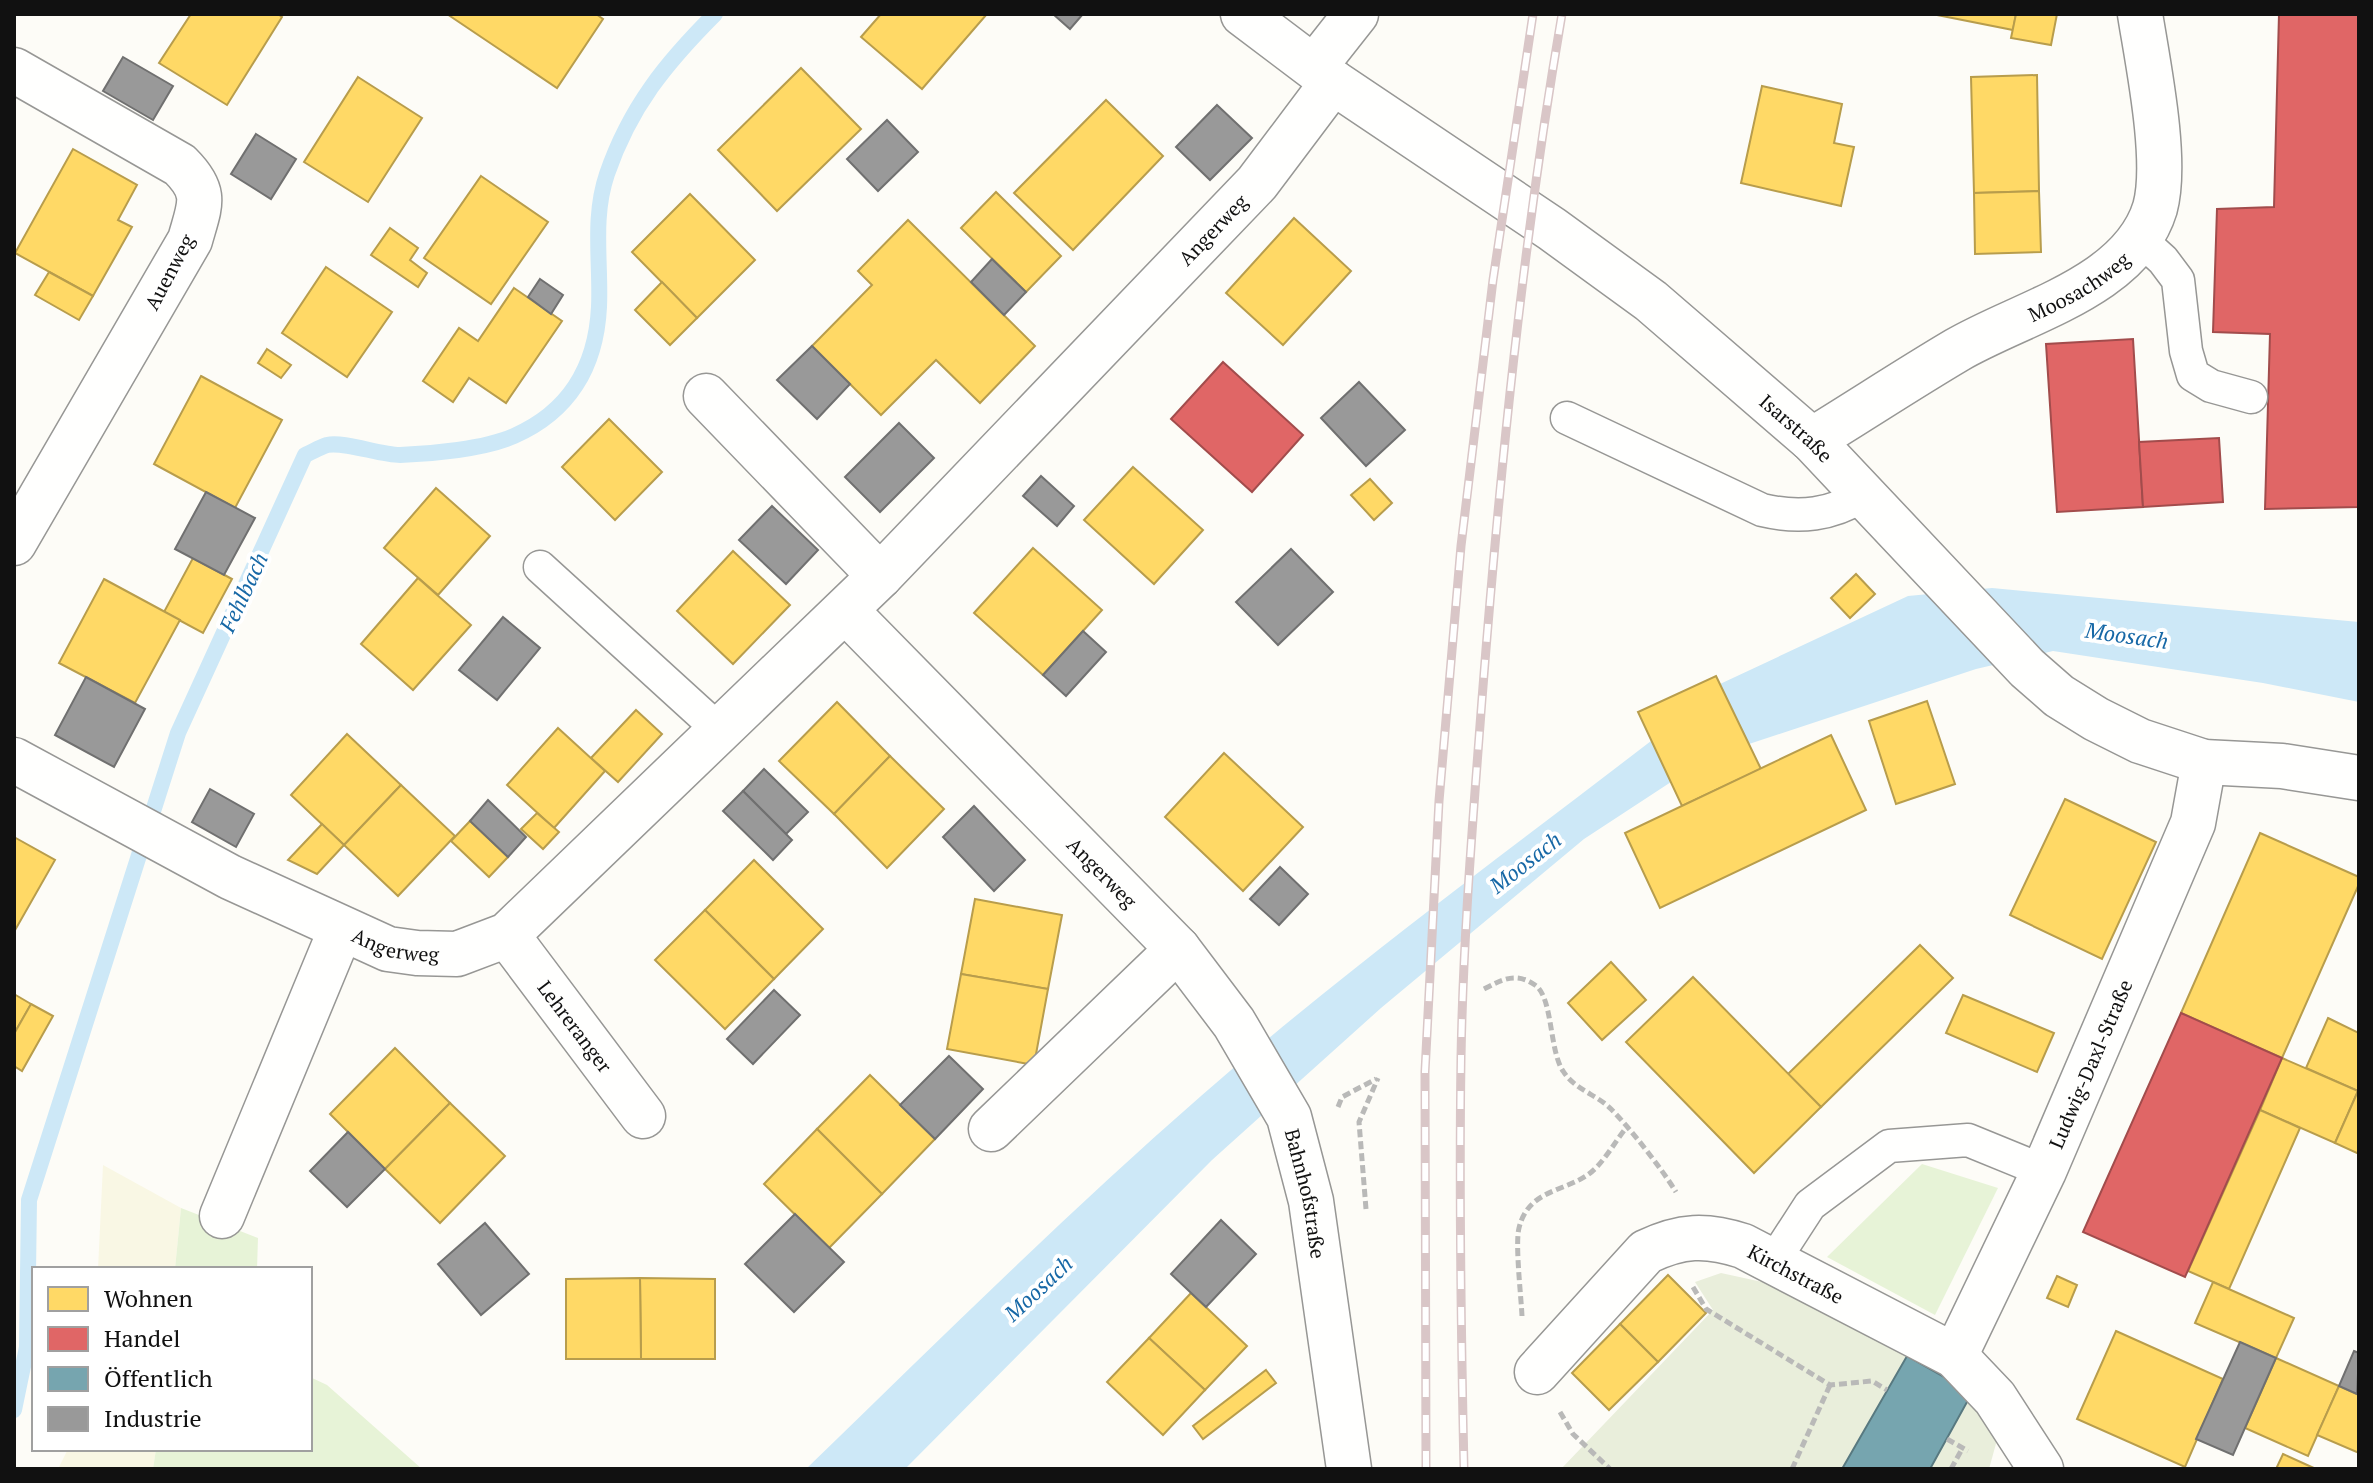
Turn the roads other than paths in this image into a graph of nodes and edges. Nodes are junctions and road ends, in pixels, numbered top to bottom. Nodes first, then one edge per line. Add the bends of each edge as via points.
1 (1243, 14) edge
2 (1356, 14) edge
3 (2140, 14) edge
4 (14, 70) edge
5 (1324, 74) junction
6 (2141, 240) junction
7 (706, 396) dead end
8 (2251, 397) dead end
9 (1567, 418) dead end
10 (1812, 440) junction
11 (1864, 495) junction
12 (14, 543) edge
13 (540, 567) dead end
14 (880, 576) junction
15 (846, 611) junction
16 (719, 730) junction
17 (14, 760) edge
18 (2204, 762) junction
19 (2359, 778) edge
20 (341, 929) junction
21 (507, 935) junction
22 (1178, 949) junction
23 (643, 1116) dead end
24 (991, 1129) dead end
25 (2044, 1171) junction
26 (222, 1216) dead end
27 (1773, 1262) junction
28 (1955, 1356) junction
29 (1537, 1372) road end
30 (1349, 1469) edge
31 (2041, 1469) edge

1 - 5 street, Isarstraße
2 - 5 street, Angerweg
3 - 6 street, Moosachweg via 2158,167 2155,206
4 - 12 street, Auenweg via 180,165 197,182 199,207 190,240
5 - 10 street, Isarstraße via 1651,301
5 - 14 street, Angerweg via 1257,183
6 - 8 lane via 2178,280 2193,375
6 - 10 street, Moosachweg via 2082,289 1959,349
7 - 14 street
9 - 11 lane via 1762,510 1818,513 1842,509
10 - 11 street, Isarstraße
11 - 18 street, Isarstraße via 2059,696 2140,741
13 - 16 lane
14 - 15 street, Angerweg
15 - 16 street, Angerweg
15 - 22 street, Angerweg
16 - 21 street, Angerweg
17 - 20 street, Angerweg via 142,831
18 - 19 street, Isarstraße via 2282,766
18 - 25 street, Ludwig-Daxl-Straße via 2193,823
20 - 21 street, Angerweg via 388,949 417,953 457,954
20 - 26 street, Angerweg
21 - 23 street, Lehreranger
22 - 24 street
22 - 30 street, Bahnhofstraße via 1234,1023 1289,1117 1311,1201
25 - 27 lane via 1968,1140 1889,1146 1810,1205
25 - 28 street, Ludwig-Daxl-Straße
27 - 28 street, Kirchstraße
27 - 29 street, Kirchstraße via 1715,1237 1666,1242 1646,1252
28 - 31 street, Kirchstraße via 1995,1398

